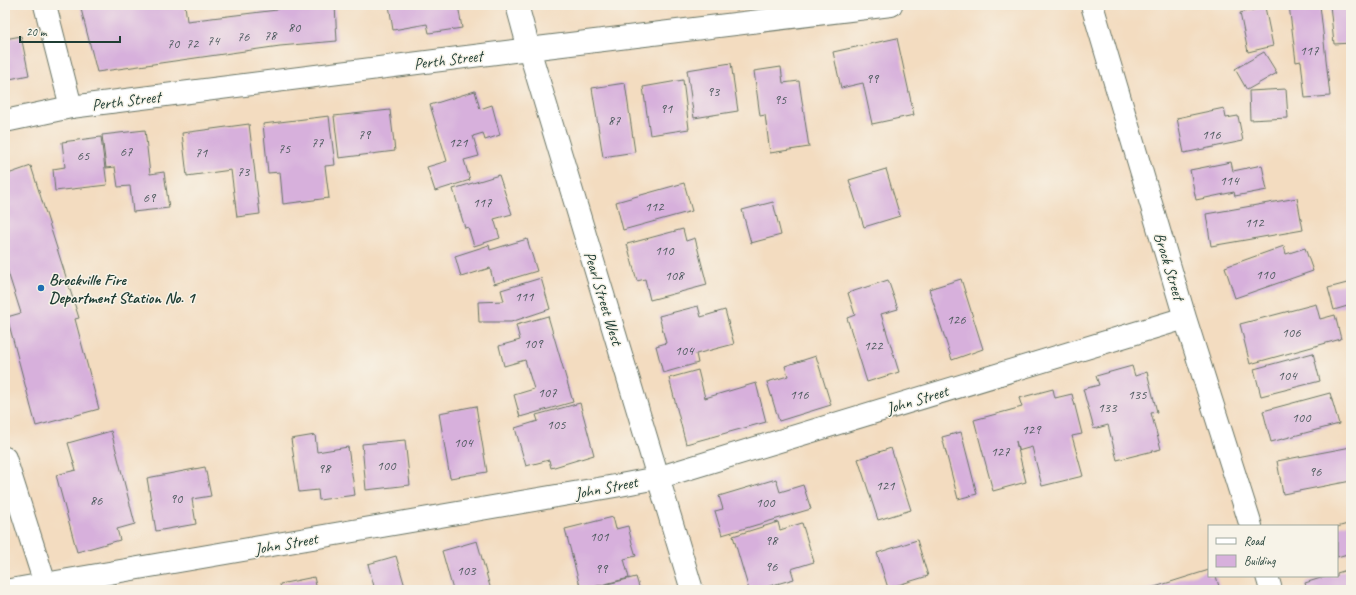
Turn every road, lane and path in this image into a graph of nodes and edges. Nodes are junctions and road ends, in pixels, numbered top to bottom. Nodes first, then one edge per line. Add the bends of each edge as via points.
1 (45, 5) edge
2 (517, 5) edge
3 (891, 5) edge
4 (1092, 5) edge
5 (529, 49) junction
6 (71, 107) junction
7 (5, 121) edge
8 (1185, 318) junction
9 (5, 458) edge
10 (657, 478) junction
11 (1251, 525) edge
12 (1267, 577) edge
13 (46, 587) edge
14 (10, 590) edge
15 (692, 590) edge
16 (1271, 590) edge

1 - 6 street
2 - 5 street, Pearl Street West
3 - 5 street, Perth Street
4 - 8 street, Brock Street
5 - 6 street, Perth Street
5 - 10 street, Pearl Street West
6 - 7 street, Perth Street
8 - 10 street, John Street
8 - 11 street, Brock Street
9 - 13 street
10 - 13 street, John Street
10 - 15 street, Pearl Street West
12 - 16 street
13 - 14 street, John Street

